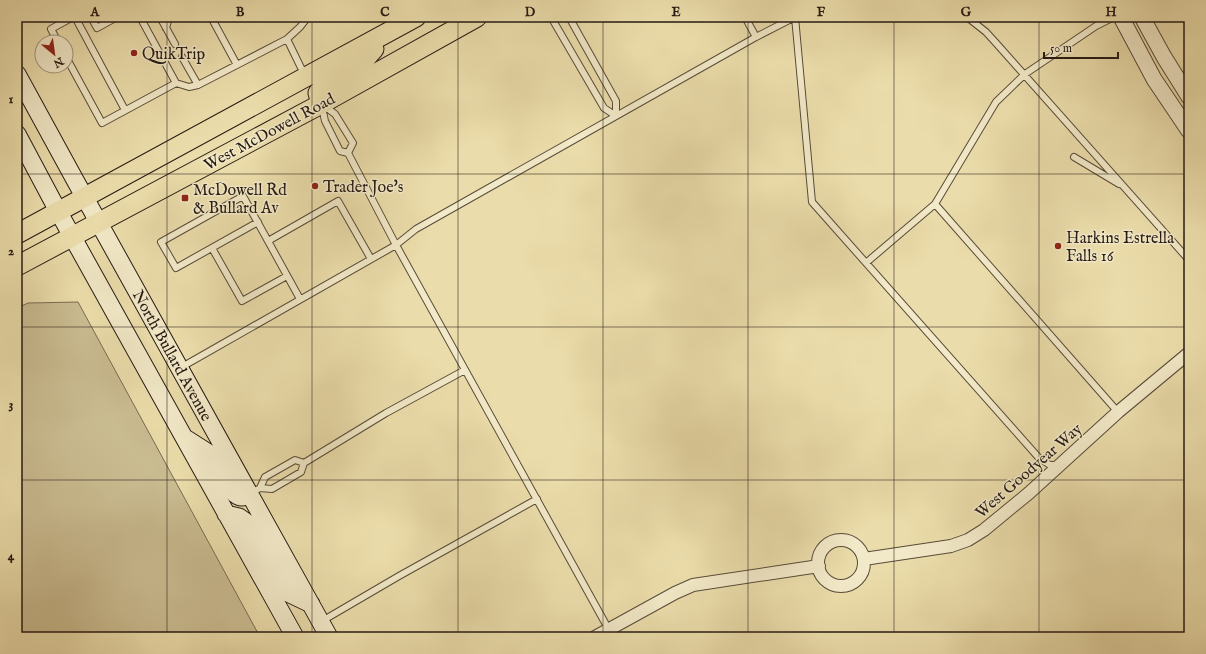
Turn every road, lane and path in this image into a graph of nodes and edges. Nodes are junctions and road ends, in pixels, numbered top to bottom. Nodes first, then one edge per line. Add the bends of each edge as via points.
1 (74, 17) edge
2 (91, 17) edge
3 (117, 17) edge
4 (140, 17) edge
5 (160, 17) edge
6 (169, 17) edge
7 (211, 17) edge
8 (308, 17) edge
9 (416, 17) edge
10 (477, 17) edge
11 (551, 17) edge
12 (569, 17) edge
13 (745, 17) edge
14 (795, 17) edge
15 (968, 17) edge
16 (1114, 17) edge
17 (1121, 17) edge
18 (1142, 17) edge
19 (166, 28) junction
20 (389, 32) junction
21 (54, 34) edge
22 (756, 37) junction
23 (287, 39) junction
24 (175, 44) dead end
25 (182, 57) dead end
26 (237, 65) junction
27 (81, 70) dead end
28 (75, 73) joint
29 (17, 74) edge
30 (1025, 74) junction
31 (306, 77) junction
32 (176, 83) junction
33 (198, 85) junction
34 (1189, 97) edge
35 (321, 104) junction
36 (125, 110) junction
37 (616, 116) junction
38 (1189, 131) edge
39 (17, 134) edge
40 (348, 153) junction
41 (1074, 157) dead end
42 (1125, 187) junction
43 (84, 197) junction
44 (935, 204) junction
45 (58, 211) junction
46 (99, 222) junction
47 (258, 222) junction
48 (17, 234) edge
49 (72, 236) junction
50 (268, 241) junction
51 (396, 245) junction
52 (212, 248) junction
53 (371, 259) junction
54 (1189, 260) edge
55 (867, 262) junction
56 (17, 266) edge
57 (287, 276) junction
58 (300, 299) junction
59 (1189, 353) edge
60 (180, 368) junction
61 (466, 370) junction
62 (1118, 412) junction
63 (184, 437) junction
64 (304, 463) junction
65 (1059, 465) junction
66 (255, 491) junction
67 (537, 499) junction
68 (226, 514) junction
69 (864, 559) junction
70 (819, 566) junction
71 (311, 604) junction
72 (321, 622) junction
73 (609, 630) junction
74 (295, 637) edge
75 (329, 637) edge
76 (596, 637) edge

1 - 21 lane via 51,29
1 - 36 lane via 96,62
2 - 3 lane via 97,28
4 - 32 lane
5 - 19 lane
6 - 19 lane
7 - 26 lane
8 - 23 lane
9 - 20 main road, West McDowell Road
10 - 35 main road, West McDowell Road
11 - 37 lane via 604,108
12 - 37 lane via 616,102
13 - 22 lane
14 - 22 lane
14 - 55 lane via 812,202
15 - 30 lane via 986,32
16 - 30 lane via 1096,26
17 - 38 street via 1154,79
18 - 34 street
19 - 24 lane
20 - 31 main road, West McDowell Road
20 - 35 main road via 366,58 321,89 318,93
22 - 37 lane
23 - 26 lane
23 - 31 lane
25 - 33 lane
26 - 33 lane
27 - 28 lane
28 - 36 lane via 102,123
29 - 43 main road, North Bullard Avenue
30 - 42 lane
30 - 44 lane via 996,102
31 - 43 main road, West McDowell Road
32 - 33 lane via 189,87
32 - 36 lane
35 - 40 lane via 325,121 340,151
35 - 40 lane via 335,114 353,143
35 - 46 main road, West McDowell Road
37 - 51 lane via 416,229
39 - 45 main road, North Bullard Avenue
40 - 51 lane
41 - 42 lane
42 - 54 lane
43 - 45 main road, West McDowell Road
43 - 46 main road, North Bullard Avenue
44 - 55 lane
44 - 62 lane
45 - 48 main road, West McDowell Road
45 - 49 main road, North Bullard Avenue
46 - 49 main road, West McDowell Road
46 - 60 main road, North Bullard Avenue
47 - 50 lane
47 - 52 lane
47 - 52 lane via 243,196 160,242 176,268
49 - 56 main road, West McDowell Road
49 - 63 main road, North Bullard Avenue
50 - 53 lane via 338,202
50 - 57 lane
51 - 53 lane
51 - 61 lane
52 - 57 lane via 242,301
53 - 58 lane
55 - 65 lane via 1039,458 1050,465
57 - 58 lane
58 - 60 lane
59 - 62 street, West Goodyear Way
60 - 66 main road, North Bullard Avenue
61 - 64 lane via 386,413
61 - 67 lane
62 - 65 street, West Goodyear Way
63 - 66 main road via 207,452 235,494 243,497
63 - 68 main road, North Bullard Avenue
64 - 66 lane via 301,472 272,489
64 - 66 lane via 295,460 265,477
65 - 69 street, West Goodyear Way via 1029,493 968,540 951,546
66 - 71 main road, North Bullard Avenue
67 - 72 lane
67 - 73 lane
68 - 71 main road via 239,517 246,522 290,594
68 - 74 main road, North Bullard Avenue
69 - 70 street via 855,544 838,540 823,549
69 - 70 street via 860,576 845,586 827,581
70 - 73 street via 693,586 675,593
71 - 72 main road, North Bullard Avenue
72 - 75 main road, North Bullard Avenue
73 - 76 street

